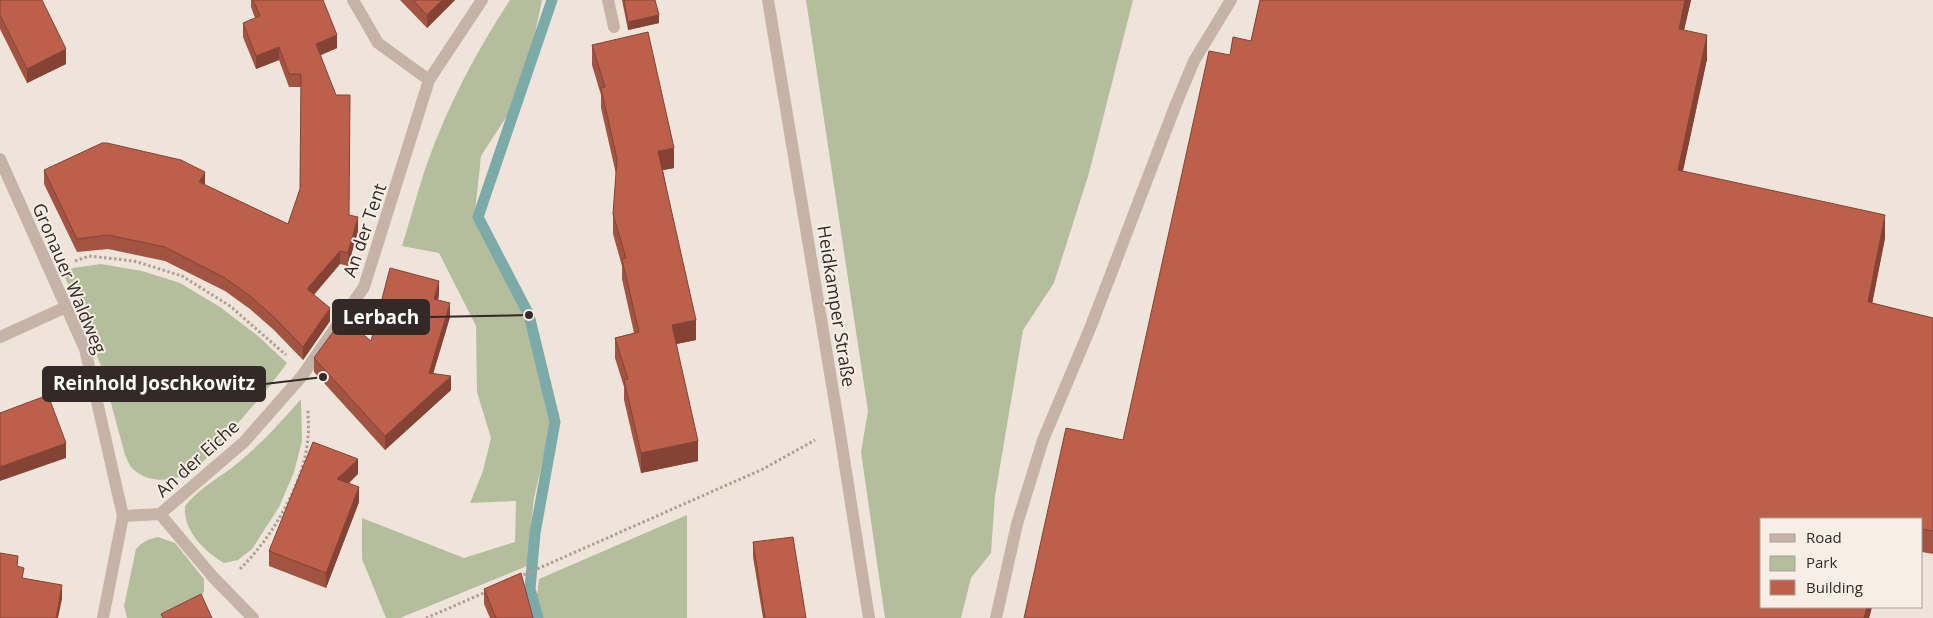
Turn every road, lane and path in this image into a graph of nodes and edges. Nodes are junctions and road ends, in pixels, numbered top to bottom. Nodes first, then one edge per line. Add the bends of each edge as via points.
1 (353, 0) edge
2 (482, 0) edge
3 (608, 0) edge
4 (768, 0) edge
5 (1231, 0) edge
6 (614, 27) dead end
7 (429, 80) junction
8 (0, 159) edge
9 (50, 270) junction
10 (66, 307) junction
11 (0, 337) edge
12 (302, 376) junction
13 (839, 427) junction
14 (160, 514) junction
15 (123, 516) junction
16 (213, 576) junction
17 (512, 580) edge
18 (488, 590) edge
19 (103, 618) edge
20 (253, 618) edge
21 (426, 618) edge
22 (869, 618) edge
23 (996, 618) edge

1 - 7 street via 378,43
2 - 7 street, An der Tent
3 - 6 street
4 - 13 street, Heidkamper Straße
5 - 23 street via 1194,61 1044,440 1017,524
7 - 12 street, An der Tent via 364,288
8 - 9 street, Gronauer Waldweg
9 - 10 street, Gronauer Waldweg
9 - 12 path via 89,256 134,261 182,276 230,306 292,360
10 - 11 street
10 - 15 street, Gronauer Waldweg via 85,349
12 - 14 street, An der Eiche via 244,442
12 - 16 path via 308,397 308,438 299,475 279,520 255,554 237,571
13 - 17 path via 763,469
13 - 22 street, Heidkamper Straße
14 - 15 street, An der Eiche
14 - 16 street
15 - 19 street, Gronauer Waldweg
16 - 20 street
18 - 21 path

